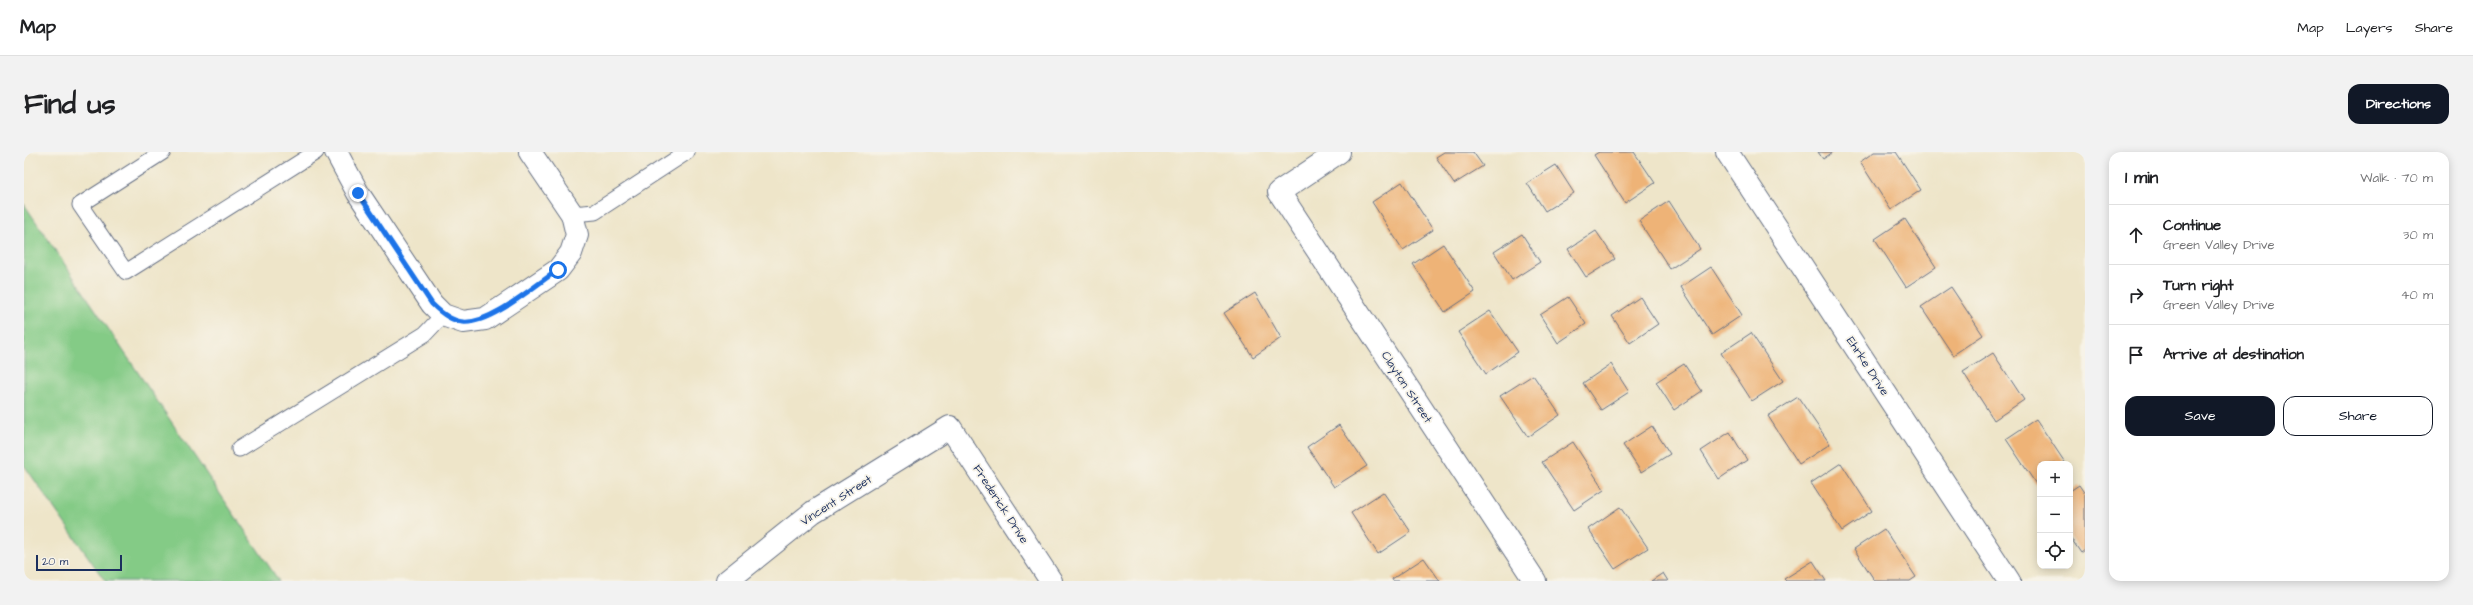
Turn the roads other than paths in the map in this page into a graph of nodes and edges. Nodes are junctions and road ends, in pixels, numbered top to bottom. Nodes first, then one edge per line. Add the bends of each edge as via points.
1 (163, 152) edge
2 (316, 152) edge
3 (336, 152) edge
4 (530, 152) edge
5 (687, 152) edge
6 (1339, 152) edge
7 (1727, 152) edge
8 (572, 214) junction
9 (443, 315) junction
10 (950, 427) joint
11 (239, 449) dead end
12 (728, 581) edge
13 (1051, 581) edge
14 (1535, 581) edge
15 (2009, 581) edge

1 - 2 lane via 80,205 126,272
3 - 9 street via 358,193 432,304
4 - 8 street
5 - 8 lane via 595,212
6 - 14 street, Clayton Street via 1279,192
7 - 15 street, Ehrke Drive
8 - 9 street via 577,235 571,253 558,270 486,319 463,322
9 - 11 lane via 425,334
10 - 12 street, Vincent Street via 813,512
10 - 13 street, Frederick Drive

